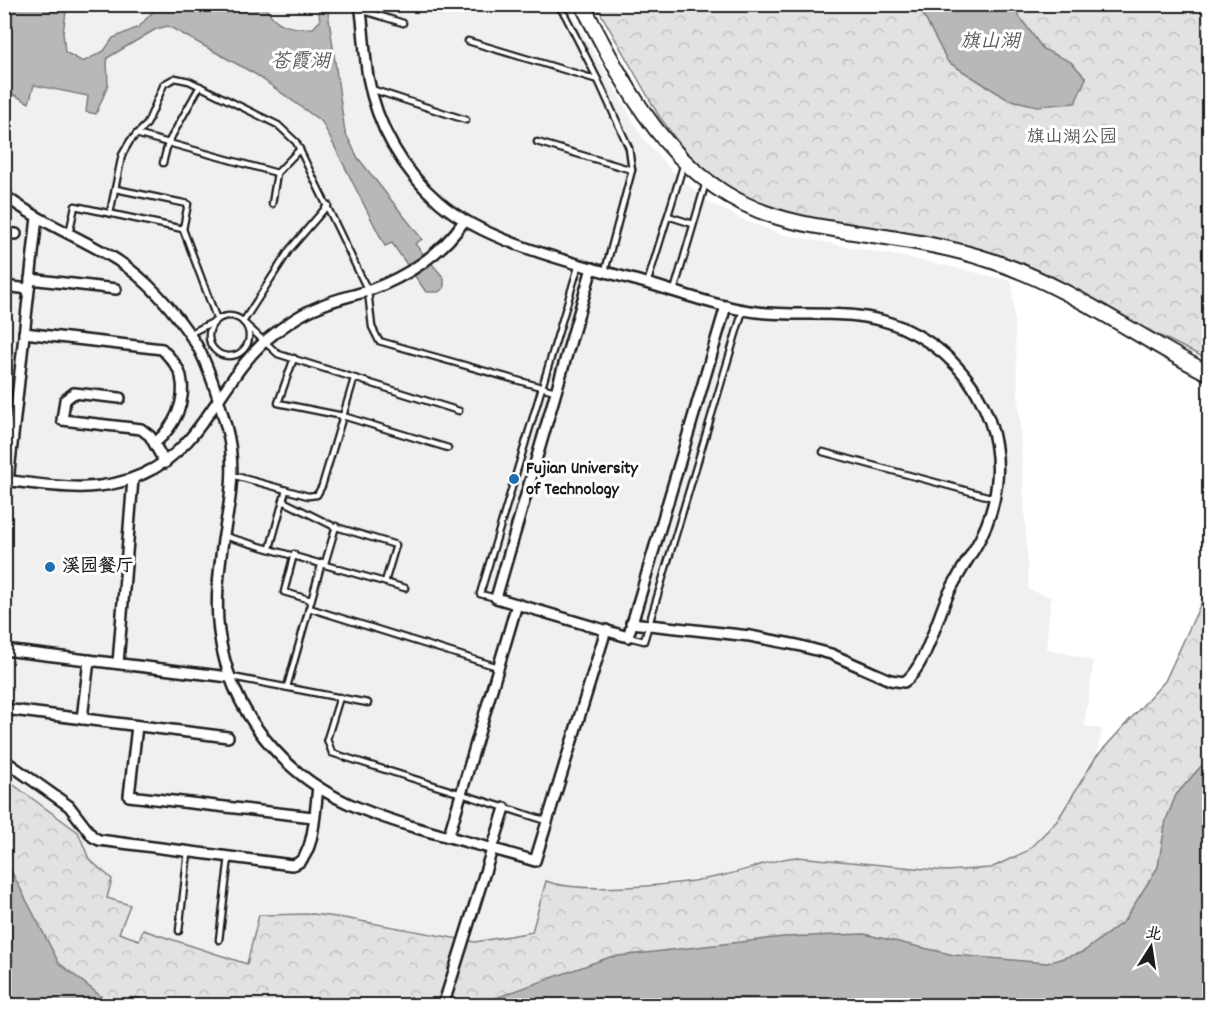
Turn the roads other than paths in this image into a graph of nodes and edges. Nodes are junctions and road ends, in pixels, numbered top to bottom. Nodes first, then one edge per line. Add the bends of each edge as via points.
1 (556, 4) edge
2 (582, 4) edge
3 (360, 8) edge
4 (403, 23) dead end
5 (468, 41) dead end
6 (598, 81) junction
7 (200, 86) junction
8 (371, 89) junction
9 (466, 120) dead end
10 (136, 134) junction
11 (537, 142) dead end
12 (168, 143) junction
13 (300, 149) junction
14 (163, 163) dead end
15 (684, 163) junction
16 (632, 170) junction
17 (278, 173) junction
18 (706, 181) junction
19 (116, 189) junction
20 (4, 195) edge
21 (272, 204) dead end
22 (328, 205) junction
23 (111, 213) junction
24 (668, 216) junction
25 (37, 217) junction
26 (464, 221) junction
27 (693, 224) junction
28 (183, 229) junction
29 (4, 233) edge
30 (16, 234) dead end
31 (69, 234) junction
32 (579, 264) junction
33 (592, 268) junction
34 (605, 272) junction
35 (29, 284) junction
36 (647, 284) junction
37 (4, 286) edge
38 (116, 289) dead end
39 (368, 291) junction
40 (674, 291) junction
41 (726, 306) junction
42 (743, 310) junction
43 (218, 320) junction
44 (243, 322) junction
45 (24, 333) junction
46 (189, 334) junction
47 (263, 343) junction
48 (294, 358) junction
49 (1209, 374) edge
50 (354, 379) junction
51 (540, 387) junction
52 (555, 391) junction
53 (120, 398) dead end
54 (218, 399) junction
55 (459, 411) dead end
56 (4, 415) edge
57 (343, 416) junction
58 (15, 417) junction
59 (155, 443) junction
60 (448, 448) dead end
61 (823, 452) dead end
62 (165, 463) junction
63 (232, 475) junction
64 (133, 479) junction
65 (6, 481) edge
66 (286, 490) junction
67 (996, 498) junction
68 (283, 501) junction
69 (336, 526) junction
70 (224, 536) junction
71 (270, 548) junction
72 (294, 554) junction
73 (323, 563) junction
74 (385, 582) junction
75 (405, 588) dead end
76 (496, 598) junction
77 (311, 600) junction
78 (517, 604) junction
79 (309, 608) junction
80 (632, 623) junction
81 (649, 625) junction
82 (606, 630) junction
83 (628, 637) junction
84 (4, 650) edge
85 (88, 660) junction
86 (118, 663) junction
87 (498, 667) junction
88 (229, 677) junction
89 (287, 687) junction
90 (340, 697) junction
91 (368, 703) dead end
92 (4, 709) edge
93 (82, 719) junction
94 (137, 726) junction
95 (228, 737) dead end
96 (4, 760) edge
97 (318, 787) junction
98 (460, 794) junction
99 (505, 808) junction
100 (313, 817) junction
101 (547, 821) junction
102 (449, 835) junction
103 (492, 848) junction
104 (188, 852) junction
105 (229, 857) junction
106 (179, 931) dead end
107 (219, 940) dead end
108 (443, 1005) edge

1 - 6 lane
2 - 15 street via 650,122
3 - 4 lane
3 - 8 street
5 - 6 lane
6 - 16 lane via 629,148
7 - 10 lane via 182,78 169,80 147,124
7 - 12 lane
7 - 13 lane via 285,130
8 - 9 lane
8 - 26 street via 387,136 401,159 430,194
10 - 12 lane
10 - 19 lane via 122,155
11 - 16 lane
12 - 14 lane
12 - 17 lane
13 - 17 lane
13 - 22 lane
15 - 18 street
15 - 24 lane
16 - 34 lane
17 - 21 lane
18 - 27 lane
18 - 49 street via 781,219 955,251 1007,266 1055,288
19 - 23 lane
19 - 28 lane via 188,204
20 - 25 street
22 - 39 lane
22 - 44 lane via 290,249
23 - 28 lane
23 - 31 lane via 75,206
24 - 27 lane
24 - 36 lane
25 - 31 street
25 - 35 street
26 - 32 street
26 - 39 street via 420,265
27 - 40 lane
28 - 43 lane
29 - 30 street
31 - 46 street via 137,276
32 - 33 street
32 - 51 lane
33 - 34 street
33 - 52 street
34 - 36 street
35 - 37 street
35 - 38 street
35 - 45 street
36 - 40 street
39 - 47 street via 317,307
39 - 51 lane via 372,327 379,341
40 - 41 street
41 - 42 street
41 - 80 street
42 - 67 street via 864,316 889,322 924,339 969,382 988,415 997,449
42 - 81 lane
43 - 44 lane via 230,316
43 - 44 lane via 210,329 209,342 216,352 228,356 241,353 248,341
43 - 46 lane
44 - 47 lane
45 - 58 street
45 - 59 street via 162,349 178,369 181,383 175,422
46 - 54 street via 208,368
47 - 48 lane via 278,354
47 - 54 street
48 - 50 lane
48 - 57 lane via 279,403
50 - 55 lane
50 - 57 lane
51 - 52 lane
51 - 76 lane via 480,594
52 - 76 street
53 - 59 street via 74,393 65,400 62,420 136,428
54 - 62 street via 190,440
54 - 63 street via 229,437
56 - 58 street
57 - 60 lane
57 - 66 lane via 320,491 312,496
58 - 65 street
59 - 62 street
61 - 67 lane
62 - 64 street
63 - 66 lane
63 - 70 street
64 - 65 street via 86,489
64 - 86 street
66 - 68 lane
67 - 81 street via 984,532 946,599 915,672 904,682 797,645
68 - 69 lane
68 - 71 lane
69 - 73 lane
69 - 74 lane via 396,545
70 - 71 lane
70 - 88 street via 218,614
71 - 72 lane
72 - 73 lane
72 - 77 lane via 284,592
73 - 74 lane
73 - 77 lane
74 - 75 lane
76 - 78 street
77 - 79 lane
78 - 82 street
78 - 87 street
79 - 87 lane
79 - 89 lane
80 - 81 street
80 - 83 street
81 - 83 lane via 644,641
82 - 83 street
82 - 101 street
84 - 85 street
85 - 86 street
85 - 93 street
86 - 88 street
87 - 98 street
88 - 89 lane
88 - 97 street via 268,744
89 - 90 lane
90 - 91 lane
90 - 98 lane via 327,740 332,753
92 - 93 street
93 - 94 street
94 - 95 street
94 - 100 street via 129,796
96 - 104 street via 69,806 99,840
97 - 100 street
97 - 102 street via 381,816
98 - 99 lane
98 - 102 street
99 - 101 lane
99 - 103 street
100 - 105 street via 308,852 297,864
101 - 103 street via 535,861
102 - 103 street
103 - 108 street
104 - 105 street
104 - 106 lane
105 - 107 lane

